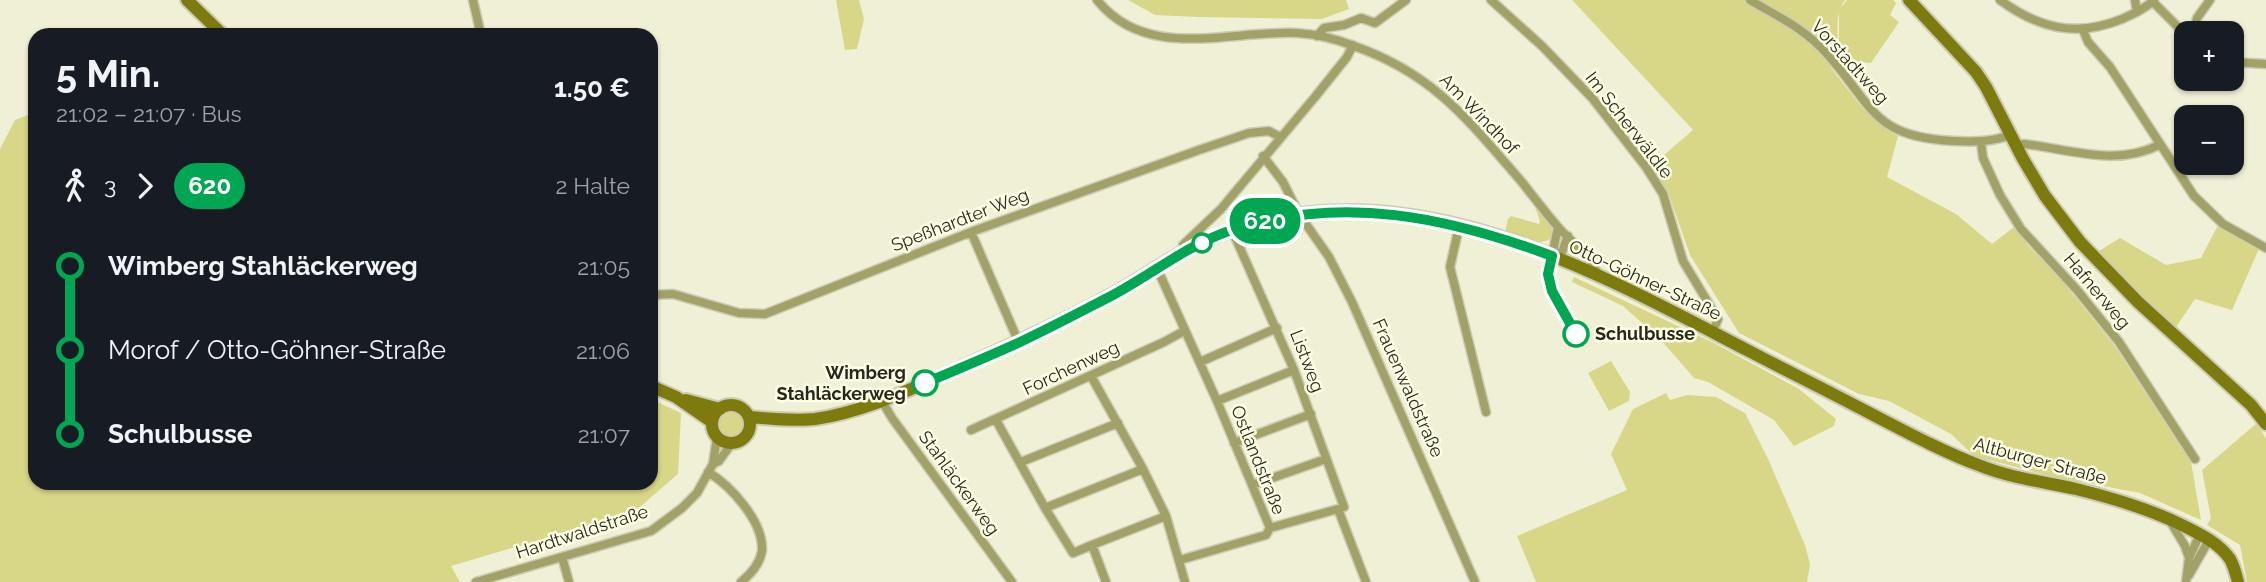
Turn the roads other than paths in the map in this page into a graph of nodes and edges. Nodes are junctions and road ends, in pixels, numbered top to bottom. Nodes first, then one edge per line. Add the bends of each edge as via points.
1 (187, 0) edge
2 (473, 0) edge
3 (1097, 0) edge
4 (1406, 0) edge
5 (1491, 0) edge
6 (1750, 0) edge
7 (1909, 0) edge
8 (2000, 0) edge
9 (2135, 0) edge
10 (2210, 0) edge
11 (2153, 1) edge
12 (2137, 12) junction
13 (2196, 21) edge
14 (2174, 23) edge
15 (216, 28) edge
16 (479, 28) edge
17 (2083, 30) junction
18 (1317, 36) junction
19 (1353, 45) junction
20 (2244, 63) edge
21 (2266, 64) edge
22 (1280, 137) junction
23 (2014, 141) junction
24 (1982, 142) junction
25 (2159, 145) junction
26 (1263, 156) junction
27 (1299, 214) junction
28 (1459, 227) junction
29 (1558, 227) junction
30 (1232, 230) junction
31 (971, 232) junction
32 (1568, 236) junction
33 (2266, 248) edge
34 (1186, 251) junction
35 (1552, 256) junction
36 (1154, 270) junction
37 (1598, 275) junction
38 (658, 295) edge
39 (1277, 328) junction
40 (1184, 331) junction
41 (1713, 331) junction
42 (1019, 343) junction
43 (1743, 348) joint
44 (1200, 362) junction
45 (1294, 370) junction
46 (1091, 376) junction
47 (658, 389) edge
48 (676, 397) junction
49 (882, 401) junction
50 (1217, 401) junction
51 (720, 409) junction
52 (1486, 412) dead end
53 (1311, 414) junction
54 (996, 420) junction
55 (712, 422) junction
56 (750, 423) junction
57 (1118, 423) junction
58 (2266, 424) edge
59 (971, 430) dead end
60 (717, 437) junction
61 (732, 443) junction
62 (1234, 443) junction
63 (1326, 459) junction
64 (2196, 459) dead end
65 (1021, 462) junction
66 (713, 464) junction
67 (1143, 468) junction
68 (708, 472) junction
69 (1252, 485) junction
70 (1344, 507) dead end
71 (1045, 508) junction
72 (1167, 516) junction
73 (2168, 518) junction
74 (1270, 528) junction
75 (2205, 537) junction
76 (1092, 545) junction
77 (562, 557) junction
78 (2189, 558) junction
79 (1180, 560) junction
80 (476, 582) edge
81 (569, 582) edge
82 (741, 582) edge
83 (1012, 582) edge
84 (1106, 582) edge
85 (1185, 582) edge
86 (1366, 582) edge
87 (1475, 582) edge
88 (2186, 582) edge
89 (2238, 582) edge

1 - 15 street
2 - 16 street
3 - 18 street, Am Windhof via 1111,16 1152,36
4 - 18 street, Am Windhof via 1375,23 1361,18 1324,28
5 - 41 street, Im Scherwäldle via 1593,99 1654,179 1684,261 1718,319
6 - 24 street, Vorstadtweg via 1796,25 1828,55 1874,114 1894,130
7 - 23 street via 1976,72
8 - 17 street via 2034,21
9 - 12 street
10 - 13 street
11 - 12 street
11 - 14 street
12 - 17 street
17 - 25 street
18 - 19 street, Am Windhof
19 - 22 street
19 - 29 street, Am Windhof via 1404,67 1445,98
20 - 21 street
22 - 26 street
22 - 31 street, Speßhardter Weg via 1269,131 1249,133
23 - 24 street, Vorstadtweg
23 - 25 street, Vorstadtweg via 2111,156 2144,153
23 - 58 street via 2045,196 2080,242
24 - 64 street, Hafnerweg via 1983,158 2021,229 2119,342
25 - 33 street via 2194,196 2223,224
26 - 27 street, Frauenwaldstraße
26 - 34 street via 1221,209 1183,245
27 - 28 street, Otto-Göhner-Straße via 1375,212
27 - 30 street, Otto-Göhner-Straße
27 - 87 street, Frauenwaldstraße via 1329,257 1352,302
28 - 35 street, Otto-Göhner-Straße
28 - 52 street via 1450,267
29 - 32 street, Am Windhof
29 - 35 street
30 - 34 street, Otto-Göhner-Straße
30 - 39 street, Listweg
31 - 38 street, Speßhardter Weg via 765,314 739,313 673,294
31 - 42 street
32 - 35 street via 1562,252
32 - 37 street, Am Windhof via 1593,262
34 - 36 street, Otto-Göhner-Straße
35 - 37 street, Otto-Göhner-Straße
36 - 40 street, Ostlandstraße
36 - 42 street, Otto-Göhner-Straße
37 - 41 street, Otto-Göhner-Straße
39 - 44 street
39 - 45 street, Listweg
40 - 44 street, Ostlandstraße
40 - 46 street, Forchenweg
41 - 43 street, Otto-Göhner-Straße
42 - 49 street, Otto-Göhner-Straße
43 - 73 street, Altburger Straße via 1983,467 2120,500
44 - 50 street, Ostlandstraße
45 - 50 street
45 - 53 street, Listweg
46 - 54 street, Forchenweg
46 - 57 street
47 - 48 street
48 - 51 street
48 - 55 street
49 - 56 street, Otto-Göhner-Straße via 816,418
49 - 83 street, Stahläckerweg
50 - 62 street, Ostlandstraße
51 - 55 street
51 - 56 street via 737,405 747,412
53 - 62 street
53 - 63 street, Listweg
54 - 59 street, Forchenweg
54 - 65 street
55 - 60 street
56 - 61 street via 742,440
57 - 65 street
57 - 67 street
60 - 61 street
60 - 66 street, Hardtwaldstraße
61 - 66 street, Hardtwaldstraße
62 - 69 street, Ostlandstraße
63 - 69 street
63 - 70 street, Listweg
65 - 71 street
66 - 68 street, Hardtwaldstraße
67 - 71 street
67 - 72 street
68 - 77 street, Hardtwaldstraße via 697,493 651,531
68 - 82 street via 726,484 757,526 762,550 756,567
69 - 74 street, Ostlandstraße
71 - 76 street via 1074,555
72 - 76 street
72 - 79 street
73 - 75 street, Altburger Straße
73 - 78 street
74 - 79 street via 1266,535
74 - 86 street, Ostlandstraße via 1338,509
75 - 78 street
75 - 88 street
75 - 89 street, Altburger Straße via 2230,559
76 - 84 street
77 - 80 street, Hardtwaldstraße
77 - 81 street
78 - 88 street
79 - 85 street

